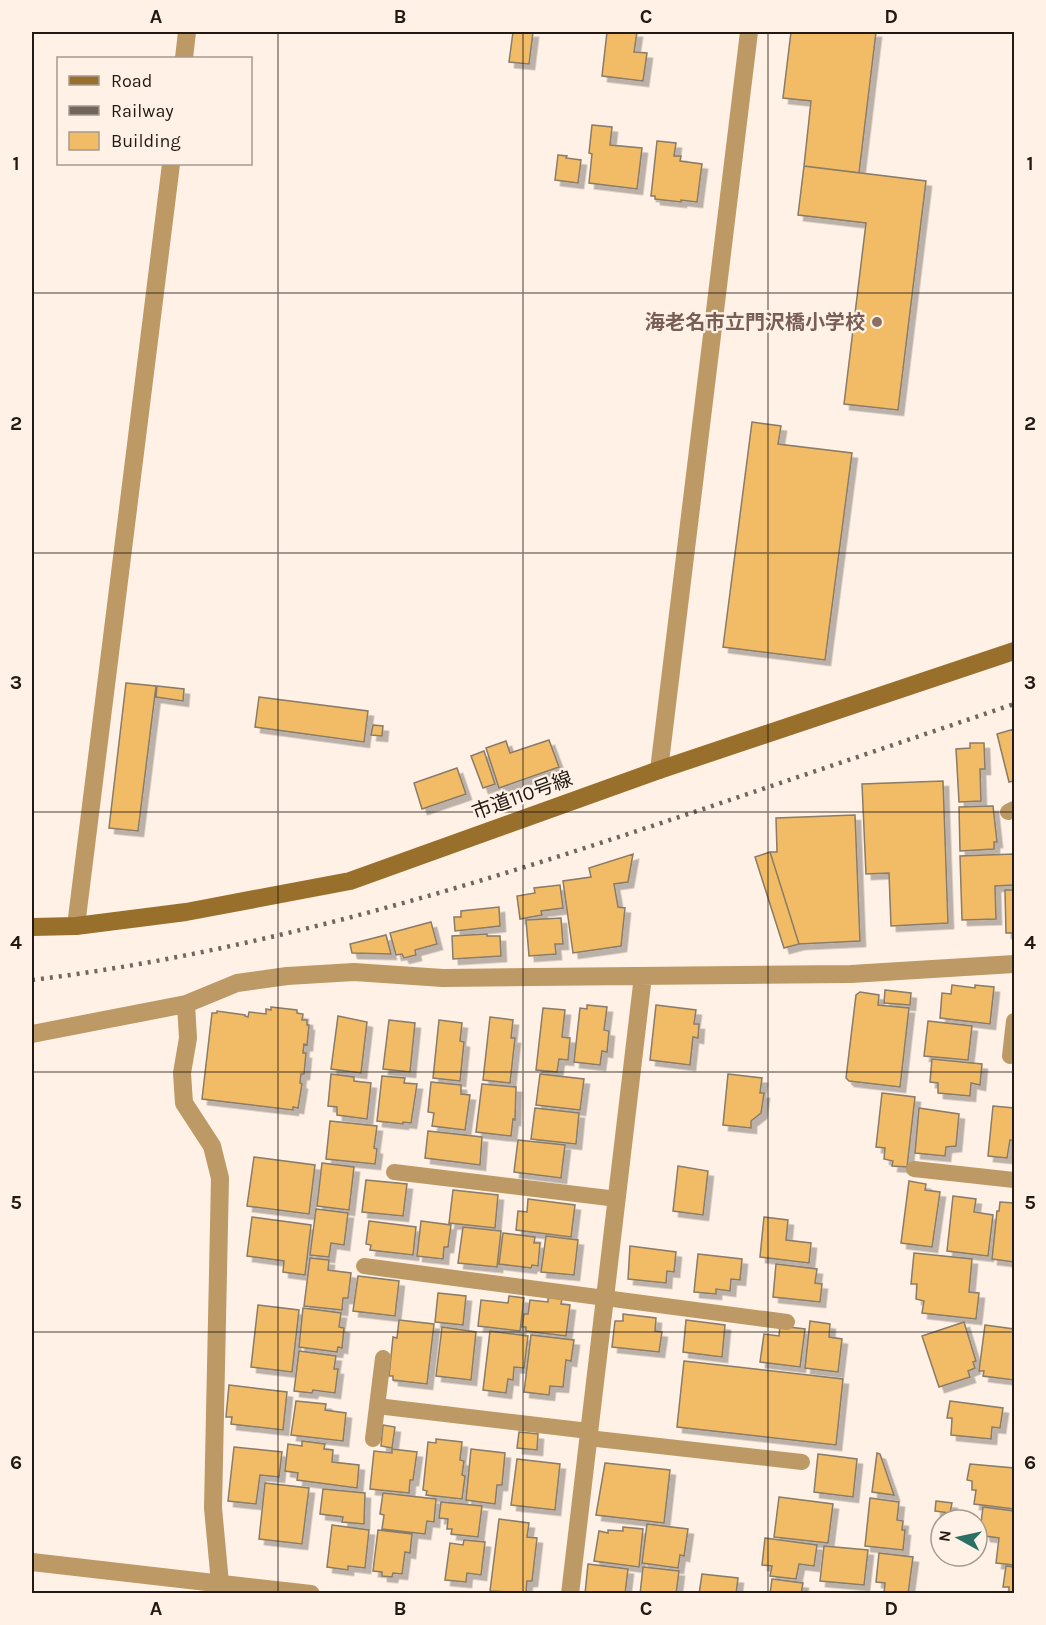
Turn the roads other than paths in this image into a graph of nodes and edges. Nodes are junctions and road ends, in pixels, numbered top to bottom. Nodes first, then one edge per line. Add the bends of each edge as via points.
1 (187, 32) edge
2 (749, 32) edge
3 (184, 57) edge
4 (171, 165) edge
5 (1014, 651) edge
6 (659, 770) junction
7 (76, 926) junction
8 (32, 927) edge
9 (1014, 964) edge
10 (643, 976) junction
11 (186, 1004) junction
12 (1014, 1021) edge
13 (32, 1034) edge
14 (1010, 1056) dead end
15 (914, 1169) dead end
16 (394, 1172) dead end
17 (1014, 1180) edge
18 (617, 1199) junction
19 (364, 1266) dead end
20 (605, 1297) junction
21 (787, 1322) dead end
22 (383, 1358) dead end
23 (377, 1406) junction
24 (589, 1434) junction
25 (373, 1439) dead end
26 (802, 1462) dead end
27 (32, 1562) edge
28 (220, 1583) junction
29 (311, 1593) edge
30 (570, 1593) edge

1 - 3 street
2 - 6 street
4 - 7 street
5 - 6 street, 市道110号線
6 - 7 street, 市道110号線 via 350,880 186,912
7 - 8 street, 市道110号線
9 - 10 street via 851,974
10 - 11 street via 443,978 354,972 298,975 237,983
10 - 18 street
11 - 13 street
11 - 28 street via 184,1103 212,1146 220,1178 213,1508
12 - 14 lane
15 - 17 lane
16 - 18 lane
18 - 20 street
19 - 20 lane
20 - 21 lane
20 - 24 street
22 - 23 lane
23 - 24 lane
23 - 25 lane
24 - 26 lane
24 - 30 street
27 - 28 street
28 - 29 street

